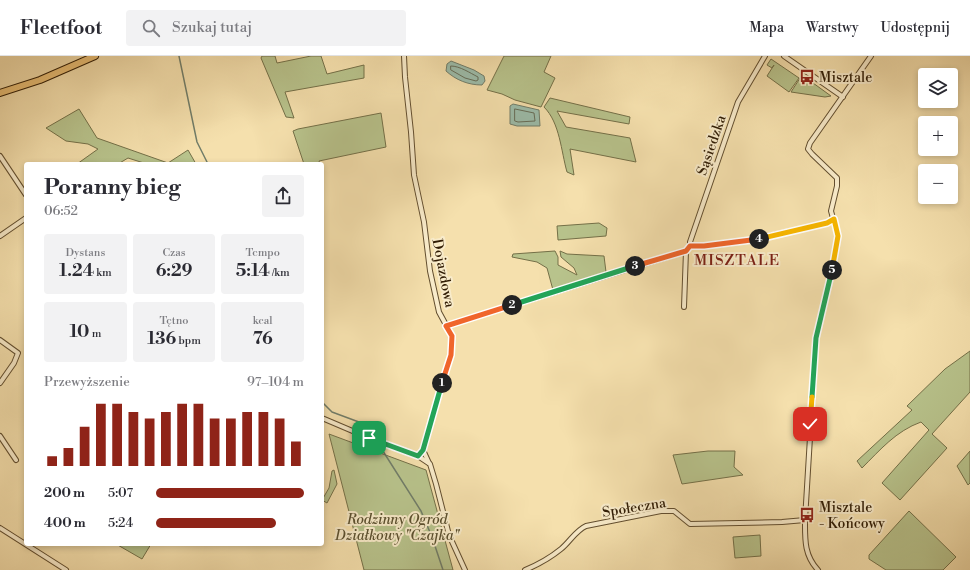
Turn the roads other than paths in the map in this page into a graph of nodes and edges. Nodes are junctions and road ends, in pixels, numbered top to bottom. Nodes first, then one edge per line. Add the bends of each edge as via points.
1 (95, 56) edge
2 (404, 56) edge
3 (765, 56) edge
4 (784, 56) edge
5 (872, 56) edge
6 (0, 93) edge
7 (843, 97) junction
8 (0, 156) edge
9 (24, 192) edge
10 (24, 219) edge
11 (834, 219) junction
12 (0, 236) edge
13 (690, 246) junction
14 (686, 251) junction
15 (684, 306) dead end
16 (446, 326) junction
17 (0, 340) edge
18 (0, 383) edge
19 (324, 419) edge
20 (0, 436) edge
21 (423, 450) junction
22 (418, 456) junction
23 (16, 460) dead end
24 (430, 464) junction
25 (805, 520) junction
26 (0, 528) edge
27 (24, 543) edge
28 (28, 546) edge
29 (66, 570) edge
30 (465, 570) edge
31 (525, 570) edge
32 (818, 570) edge

1 - 6 main road via 40,80
2 - 16 street, Dojazdowa via 414,175 424,222 430,271 439,312
3 - 13 street, Sąsiedzka via 738,102
4 - 7 street
5 - 7 street
7 - 11 street via 808,149 837,178 832,211
8 - 9 street
10 - 12 street
11 - 13 street via 827,223 756,240
11 - 25 street via 838,236 816,338
13 - 14 street
14 - 15 street
14 - 16 street
16 - 21 street, Dojazdowa via 452,336 451,355
17 - 18 street via 18,354
19 - 22 street
20 - 23 street
21 - 22 street, Dojazdowa
21 - 24 street
22 - 24 street
24 - 30 street via 449,535
25 - 31 street, Społeczna via 690,524 674,511 661,511 586,526 562,549
25 - 32 street via 806,547 813,565
26 - 27 street
28 - 29 street

